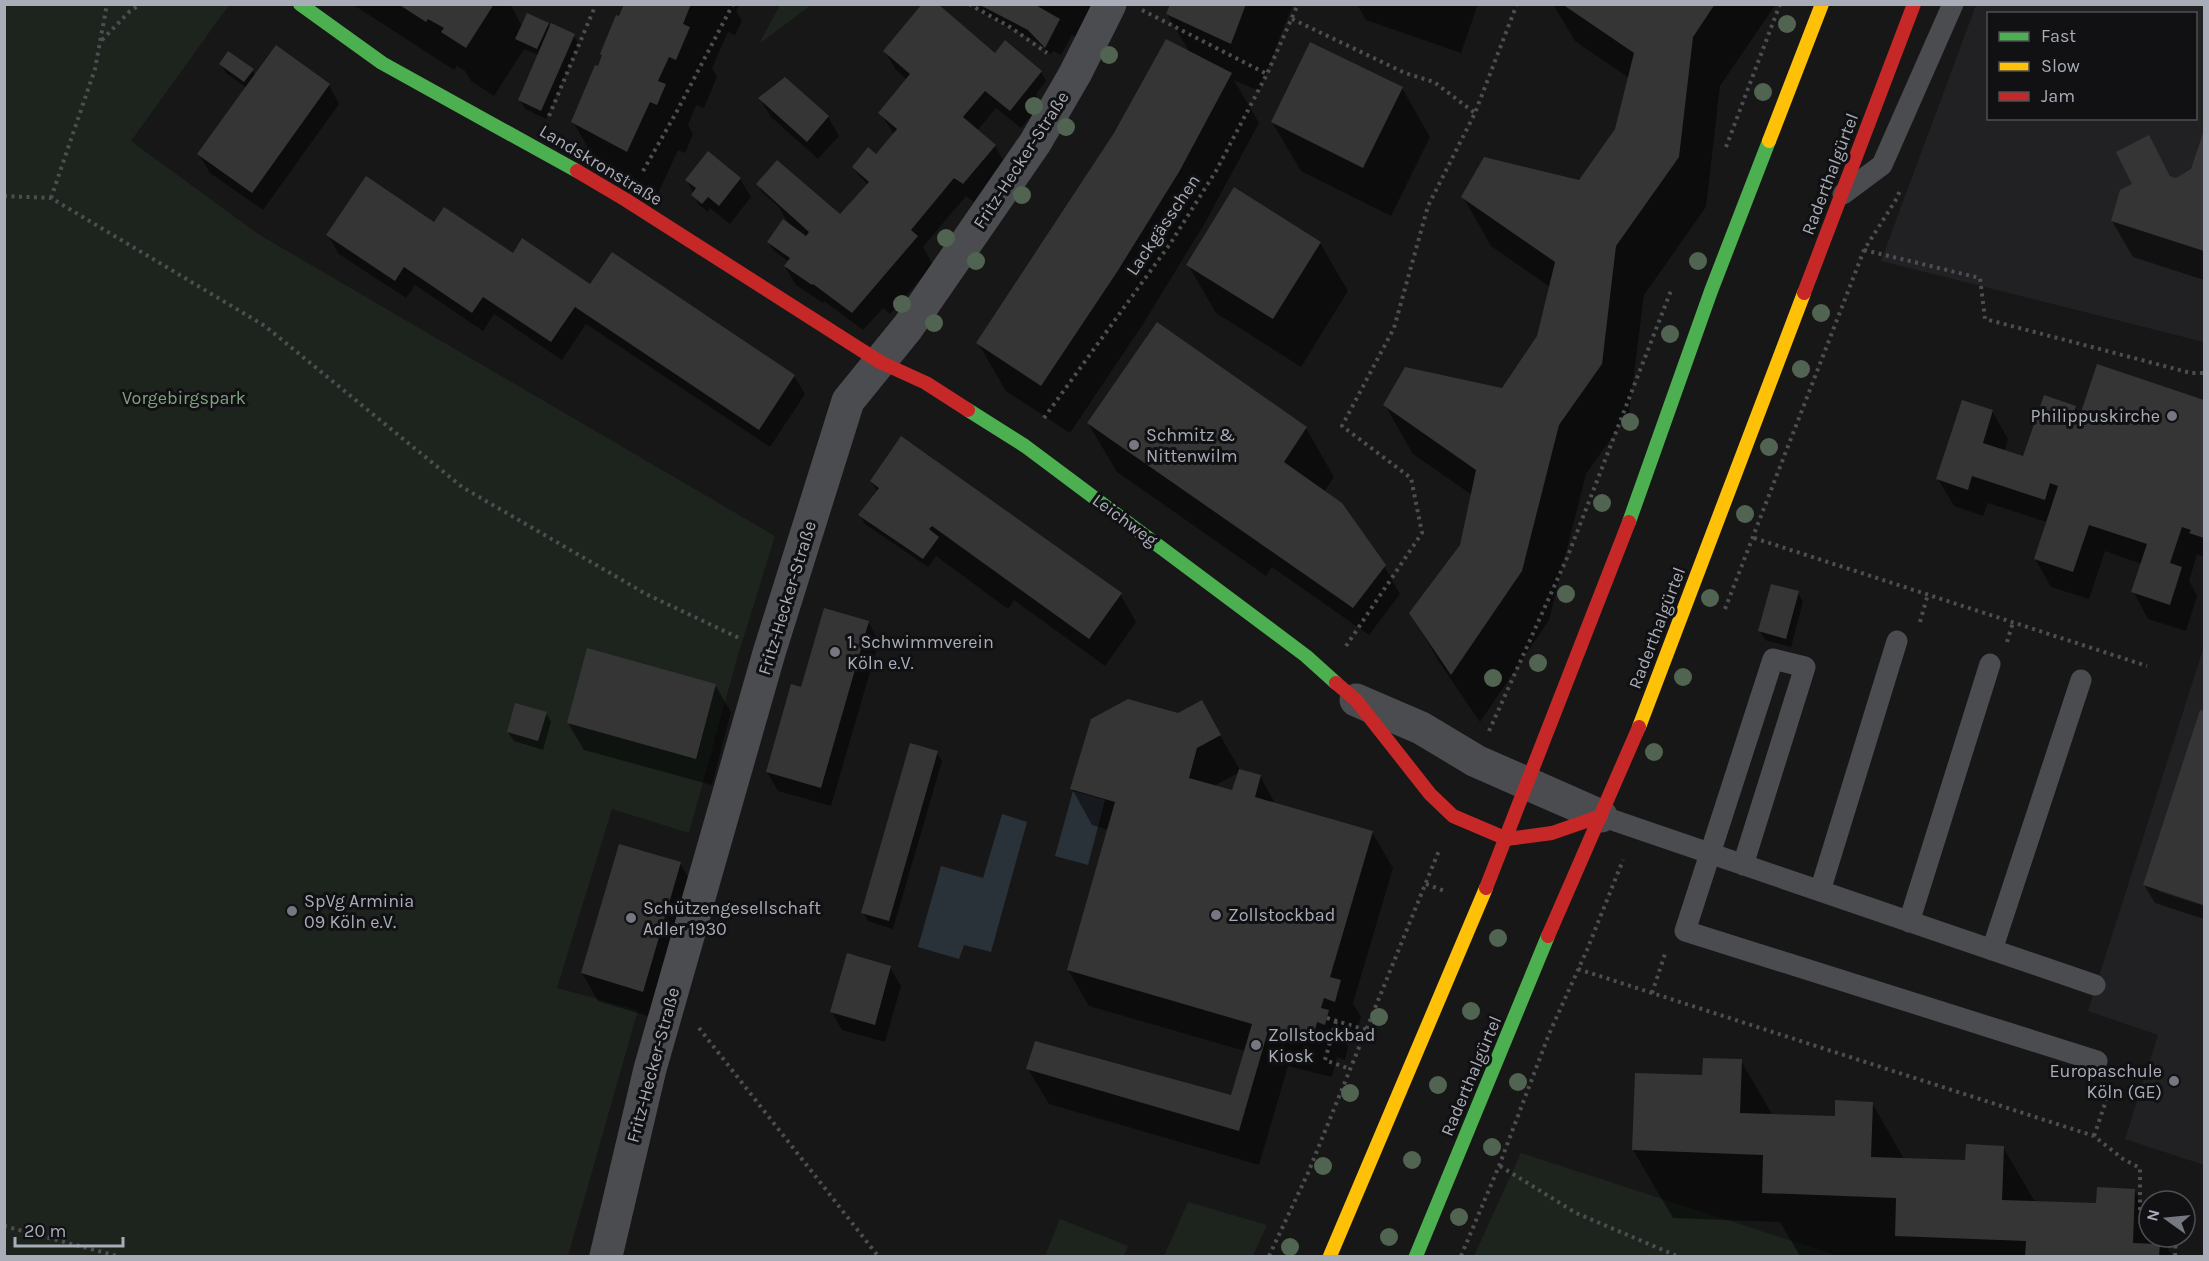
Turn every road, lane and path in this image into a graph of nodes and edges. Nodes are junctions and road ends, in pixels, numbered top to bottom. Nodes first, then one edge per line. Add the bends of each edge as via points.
1 (107, 4) edge
2 (141, 4) edge
3 (300, 4) edge
4 (596, 4) edge
5 (733, 4) edge
6 (969, 4) edge
7 (1298, 4) edge
8 (1516, 4) edge
9 (1780, 4) edge
10 (1821, 4) edge
11 (1914, 4) edge
12 (1953, 4) edge
13 (1125, 7) edge
14 (1292, 19) junction
15 (100, 42) junction
16 (1075, 74) junction
17 (1267, 74) junction
18 (1475, 113) junction
19 (536, 147) junction
20 (1725, 148) dead end
21 (4, 196) edge
22 (1841, 196) junction
23 (51, 198) junction
24 (626, 200) junction
25 (1864, 250) dead end
26 (1674, 281) dead end
27 (880, 362) junction
28 (2205, 374) edge
29 (1025, 446) junction
30 (1754, 538) dead end
31 (1897, 640) dead end
32 (769, 653) junction
33 (1990, 664) dead end
34 (2146, 666) dead end
35 (1327, 674) junction
36 (2080, 680) dead end
37 (1356, 700) junction
38 (1476, 761) junction
39 (1528, 784) junction
40 (1453, 816) junction
41 (1601, 816) junction
42 (1507, 839) junction
43 (1712, 854) junction
44 (1743, 865) junction
45 (1820, 891) junction
46 (1909, 922) junction
47 (1686, 932) junction
48 (1992, 950) junction
49 (1578, 969) dead end
50 (2095, 985) dead end
51 (1652, 993) junction
52 (1327, 1018) dead end
53 (1336, 1021) junction
54 (694, 1023) dead end
55 (1366, 1030) junction
56 (2097, 1061) joint
57 (1350, 1069) junction
58 (2094, 1136) junction
59 (1499, 1166) dead end
60 (2140, 1189) edge
61 (4, 1226) edge
62 (117, 1257) edge
63 (606, 1257) edge
64 (878, 1257) edge
65 (1269, 1257) edge
66 (1330, 1257) edge
67 (1416, 1257) edge
68 (1677, 1257) edge

1 - 15 path
2 - 15 path
3 - 19 main road, Landskronstraße via 382,63
4 - 19 path
5 - 24 path
6 - 16 path via 1010,27
7 - 14 path, Lackgässchen
8 - 18 path
9 - 20 path
10 - 39 main road via 1711,291 1638,502
11 - 22 main road, Raderthalgürtel
12 - 22 lane via 1882,165
13 - 16 street, Fritz-Hecker-Straße
13 - 17 path
14 - 17 path, Lackgässchen
14 - 18 path via 1405,73 1434,82
15 - 23 path via 95,69
16 - 27 street, Fritz-Hecker-Straße via 1035,143 965,247
17 - 29 path, Lackgässchen via 1216,171 1170,244
18 - 35 path via 1428,206 1394,328 1342,426 1412,478 1422,533
19 - 24 main road, Landskronstraße
21 - 23 path
22 - 41 main road, Raderthalgürtel via 1638,730
23 - 32 path via 265,326 462,487 646,594
24 - 27 main road, Landskronstraße
25 - 28 path via 1980,278 1985,319 2191,374
26 - 38 path via 1567,558
27 - 29 main road, Leichweg via 926,383
27 - 32 street, Fritz-Hecker-Straße via 848,401
29 - 35 main road, Leichweg
30 - 34 path
31 - 45 lane
32 - 63 street, Fritz-Hecker-Straße via 650,1069
33 - 46 lane
35 - 37 main road, Leichweg
36 - 48 lane
37 - 38 street, Leichweg via 1421,728
37 - 40 main road, Leichweg via 1430,794
38 - 39 street, Leichweg
39 - 41 street, Leichweg
39 - 42 main road
40 - 42 main road, Leichweg
40 - 55 path
41 - 42 main road via 1552,833
41 - 43 lane
41 - 67 main road, Raderthalgürtel
42 - 66 main road
43 - 44 lane
43 - 44 lane via 1773,660 1805,667
43 - 47 lane
44 - 45 lane
45 - 46 lane
46 - 48 lane
47 - 51 path via 1668,947
47 - 56 lane
48 - 50 lane
49 - 51 path
51 - 58 path
52 - 53 path
53 - 55 path
53 - 57 path via 1325,1060
54 - 64 path
55 - 57 path
56 - 58 path via 2110,1089
57 - 65 path
58 - 60 path via 2140,1168
59 - 68 path via 1576,1213
61 - 62 path

